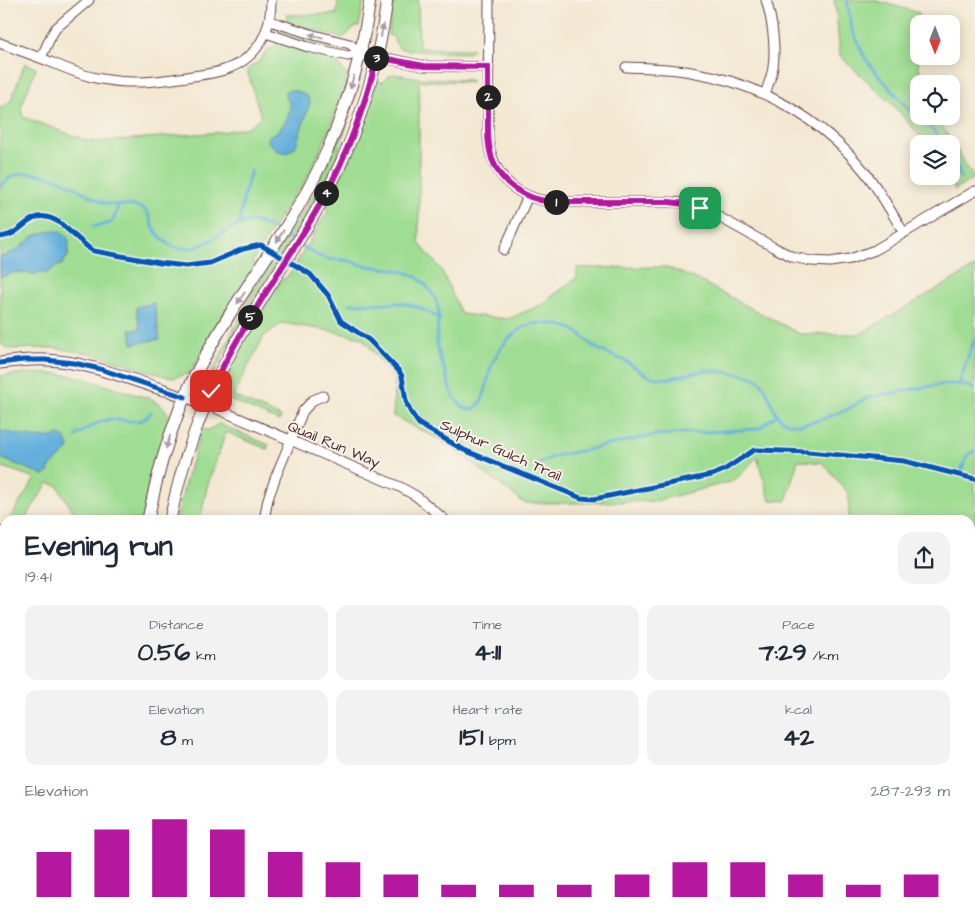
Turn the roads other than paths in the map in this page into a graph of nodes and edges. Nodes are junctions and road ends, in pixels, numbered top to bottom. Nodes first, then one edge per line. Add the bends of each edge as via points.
1 (89, 0) edge
2 (271, 0) edge
3 (370, 0) edge
4 (387, 0) edge
5 (489, 0) edge
6 (766, 0) edge
7 (270, 21) junction
8 (266, 33) junction
9 (0, 43) edge
10 (360, 53) junction
11 (377, 57) junction
12 (41, 58) junction
13 (488, 67) junction
14 (626, 67) dead end
15 (765, 94) junction
16 (975, 191) edge
17 (528, 196) junction
18 (904, 233) junction
19 (504, 250) dead end
20 (0, 363) edge
21 (164, 390) joint
22 (323, 396) dead end
23 (185, 397) junction
24 (205, 404) junction
25 (291, 440) junction
26 (149, 515) edge
27 (171, 515) edge
28 (265, 515) edge
29 (439, 515) edge

1 - 12 street via 56,28
2 - 7 street
3 - 10 street
11 -> 4 street
5 - 13 street
6 - 15 street via 774,59
7 - 8 street
10 -> 7 street via 350,44
8 - 10 street via 335,54 348,56
8 - 12 street via 257,48 236,65 156,82 132,83 96,78
9 - 12 street
10 - 11 street
10 -> 23 street via 346,104 309,187 220,330
11 - 13 street via 424,66
11 - 24 street via 354,131 332,182 232,350
13 - 17 street via 488,136 492,158 507,182
14 - 15 street via 703,74
15 - 18 street via 813,122 844,149 873,183
16 - 18 street
17 - 18 street via 557,202 685,204 714,214 786,254 816,262 863,255
17 - 19 street
20 - 21 street via 64,361
21 - 23 street, Quail Run Way
22 - 25 street via 306,407
23 - 24 street, Quail Run Way
23 -> 26 street via 170,434
24 - 25 street, Quail Run Way
24 - 27 street via 182,469
25 - 28 street via 271,490
25 - 29 street, Quail Run Way via 406,490

